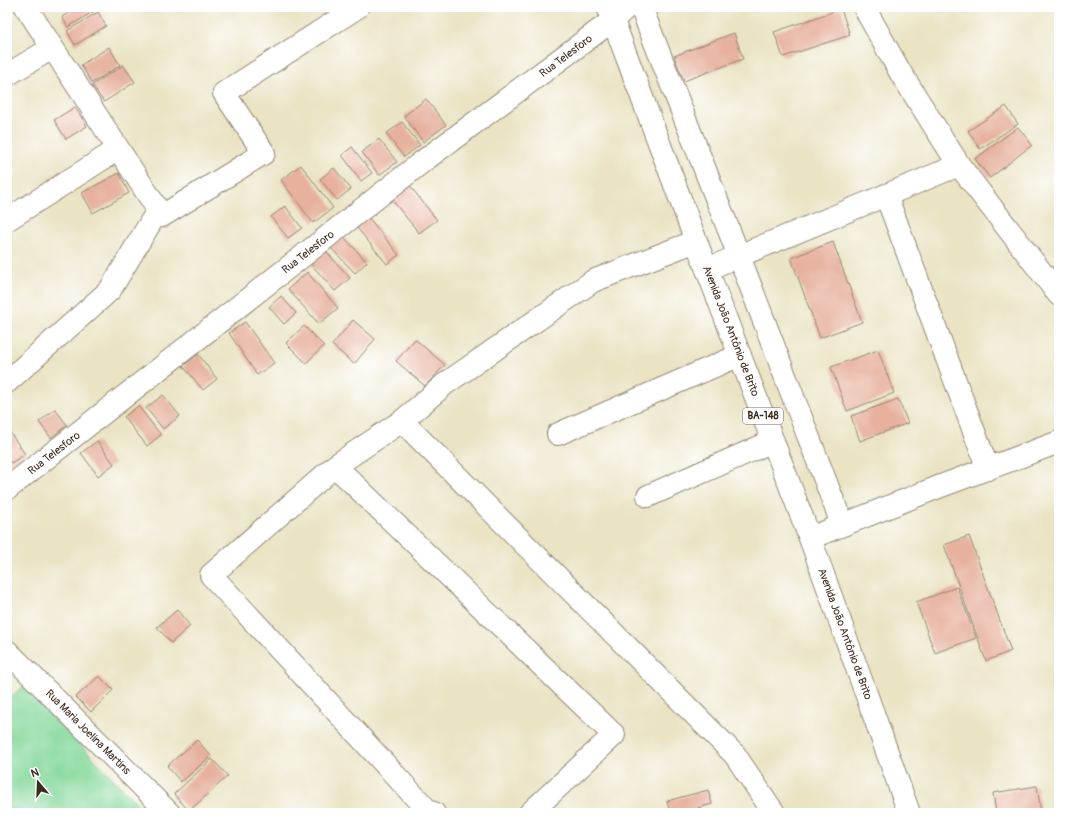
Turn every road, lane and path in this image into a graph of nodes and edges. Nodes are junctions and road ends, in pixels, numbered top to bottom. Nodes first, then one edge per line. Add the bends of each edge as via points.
1 (26, 7) edge
2 (358, 7) edge
3 (641, 7) edge
4 (864, 7) edge
5 (616, 11) edge
6 (52, 48) junction
7 (7, 74) edge
8 (115, 151) dead end
9 (959, 164) junction
10 (886, 195) junction
11 (158, 210) junction
12 (7, 220) edge
13 (696, 241) junction
14 (739, 256) junction
15 (707, 269) junction
16 (1059, 295) edge
17 (740, 355) junction
18 (7, 382) edge
19 (402, 421) junction
20 (558, 434) dead end
21 (773, 440) junction
22 (1059, 442) edge
23 (335, 466) junction
24 (988, 469) junction
25 (7, 489) edge
26 (648, 496) dead end
27 (842, 524) junction
28 (810, 538) junction
29 (7, 651) edge
30 (169, 813) edge
31 (434, 813) edge
32 (530, 813) edge
33 (774, 813) edge
34 (909, 813) edge

1 - 6 street
2 - 11 street via 224,93 264,153 162,216
3 - 14 street
4 - 9 street via 900,72
5 - 13 street, Avenida João Antônio de Brito / BA-148
5 - 25 street, Rua Telesforo
6 - 7 street
6 - 11 street
8 - 12 street
9 - 10 street
9 - 16 street
10 - 14 street
10 - 24 street
11 - 18 street via 110,290
13 - 15 street, Avenida João Antônio de Brito / BA-148
13 - 19 street via 593,281 445,384
14 - 15 street
14 - 27 street
15 - 17 street, Avenida João Antônio de Brito / BA-148
17 - 20 street
17 - 21 street, Avenida João Antônio de Brito / BA-148
19 - 23 street
19 - 33 street via 735,755
21 - 26 street
21 - 28 street, Avenida João Antônio de Brito / BA-148
22 - 24 street
23 - 31 street via 211,575 429,812
23 - 32 street via 614,735
24 - 27 street
27 - 28 street
28 - 34 street, Avenida João Antônio de Brito / BA-148
29 - 30 street, Rua Maria Joelina Martins

